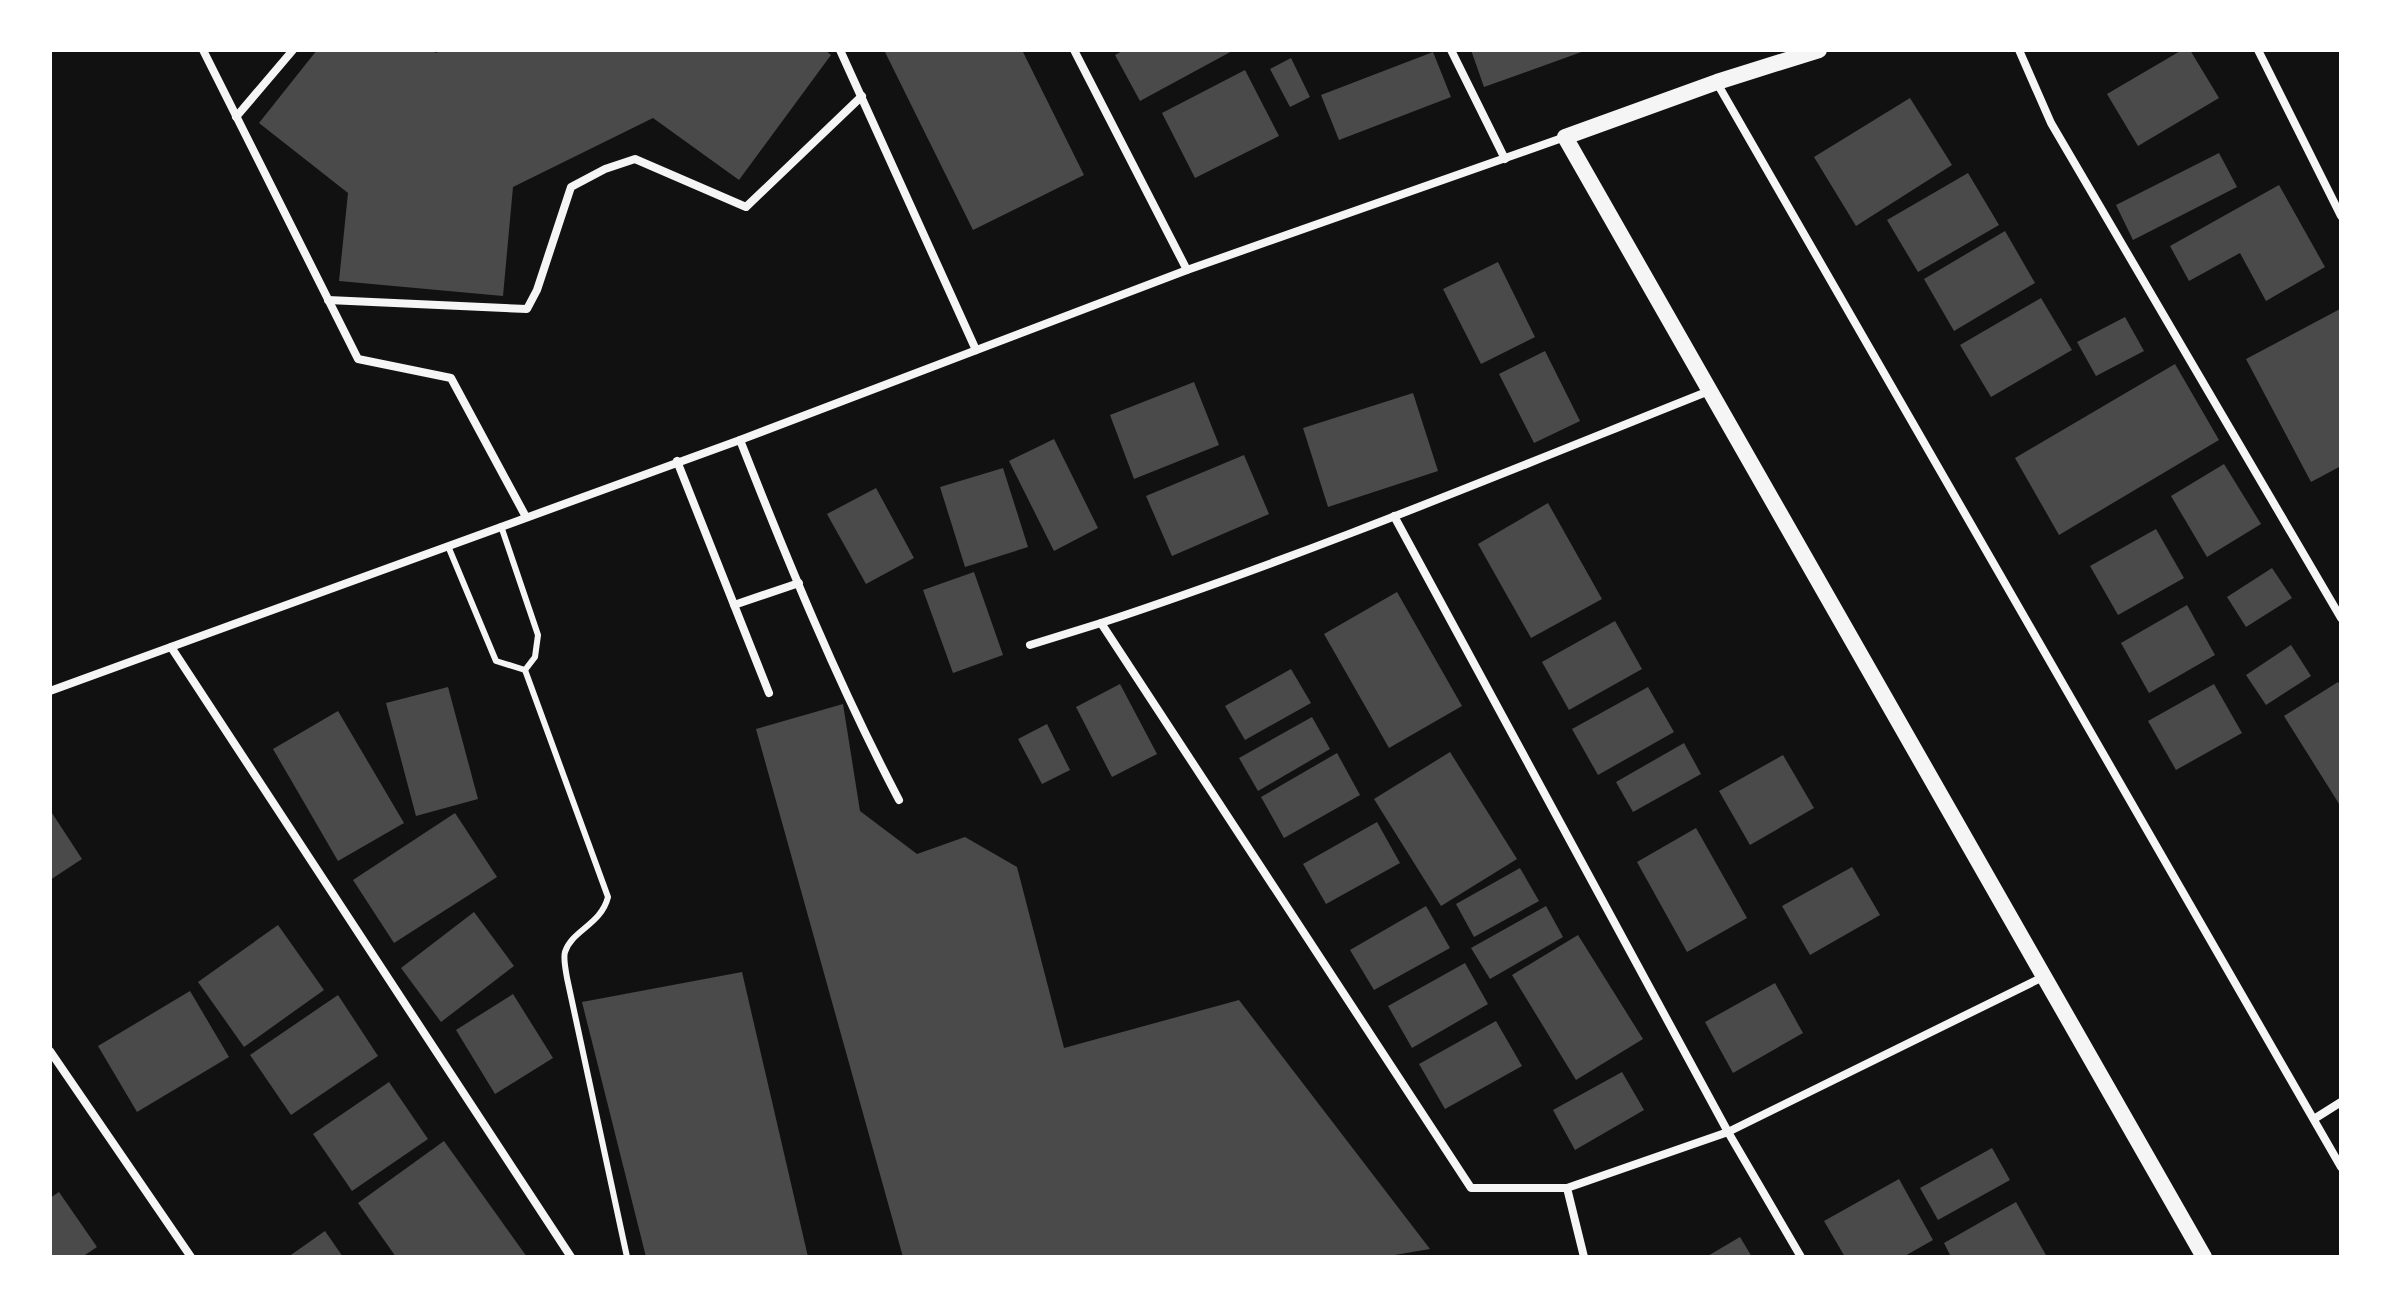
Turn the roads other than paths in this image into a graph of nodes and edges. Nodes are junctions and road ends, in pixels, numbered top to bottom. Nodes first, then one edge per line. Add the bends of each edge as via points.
1 (203, 50) edge
2 (293, 50) edge
3 (840, 50) edge
4 (1074, 50) edge
5 (1451, 50) edge
6 (1819, 50) edge
7 (2019, 50) edge
8 (2258, 50) edge
9 (1717, 82) junction
10 (862, 96) junction
11 (236, 117) junction
12 (1565, 137) junction
13 (1505, 159) junction
14 (2341, 216) edge
15 (1187, 270) junction
16 (328, 300) junction
17 (976, 350) junction
18 (1709, 391) junction
19 (740, 440) junction
20 (677, 461) junction
21 (1394, 516) junction
22 (526, 517) junction
23 (501, 526) junction
24 (448, 546) junction
25 (799, 583) junction
26 (734, 605) junction
27 (2341, 618) edge
28 (1101, 623) junction
29 (1030, 645) dead end
30 (171, 647) junction
31 (525, 670) junction
32 (50, 691) edge
33 (769, 693) dead end
34 (899, 800) dead end
35 (2043, 977) junction
36 (50, 1051) edge
37 (2341, 1102) edge
38 (2314, 1119) junction
39 (1728, 1132) junction
40 (2341, 1167) edge
41 (1567, 1188) junction
42 (191, 1257) edge
43 (571, 1257) edge
44 (627, 1257) edge
45 (1584, 1257) edge
46 (1801, 1257) edge
47 (2204, 1257) edge

1 - 11 street
2 - 11 street
3 - 10 street
4 - 15 street
5 - 13 street
6 - 9 main road
7 - 27 street via 2051,123
8 - 14 street
9 - 12 main road
9 - 38 street
10 - 16 street via 746,207 635,159 571,187 527,309
10 - 17 street
11 - 16 street
12 - 13 street
12 - 18 main road
13 - 15 street
15 - 17 street
16 - 22 street via 358,359 451,378
17 - 19 street
18 - 21 street
18 - 35 main road
19 - 20 street
19 - 25 street
20 - 22 street
20 - 26 street
21 - 28 street
21 - 39 street
22 - 23 street
23 - 24 street
23 - 31 lane via 538,635 535,657
24 - 30 street
24 - 31 lane via 496,661
25 - 26 street
25 - 34 street
26 - 33 street
28 - 29 street
28 - 41 street via 1471,1188
30 - 32 street
30 - 43 street
31 - 44 lane via 608,897 605,909 565,952
35 - 39 street
35 - 47 main road
36 - 42 street
37 - 38 street
38 - 40 street
39 - 41 street
39 - 46 street
41 - 45 street

